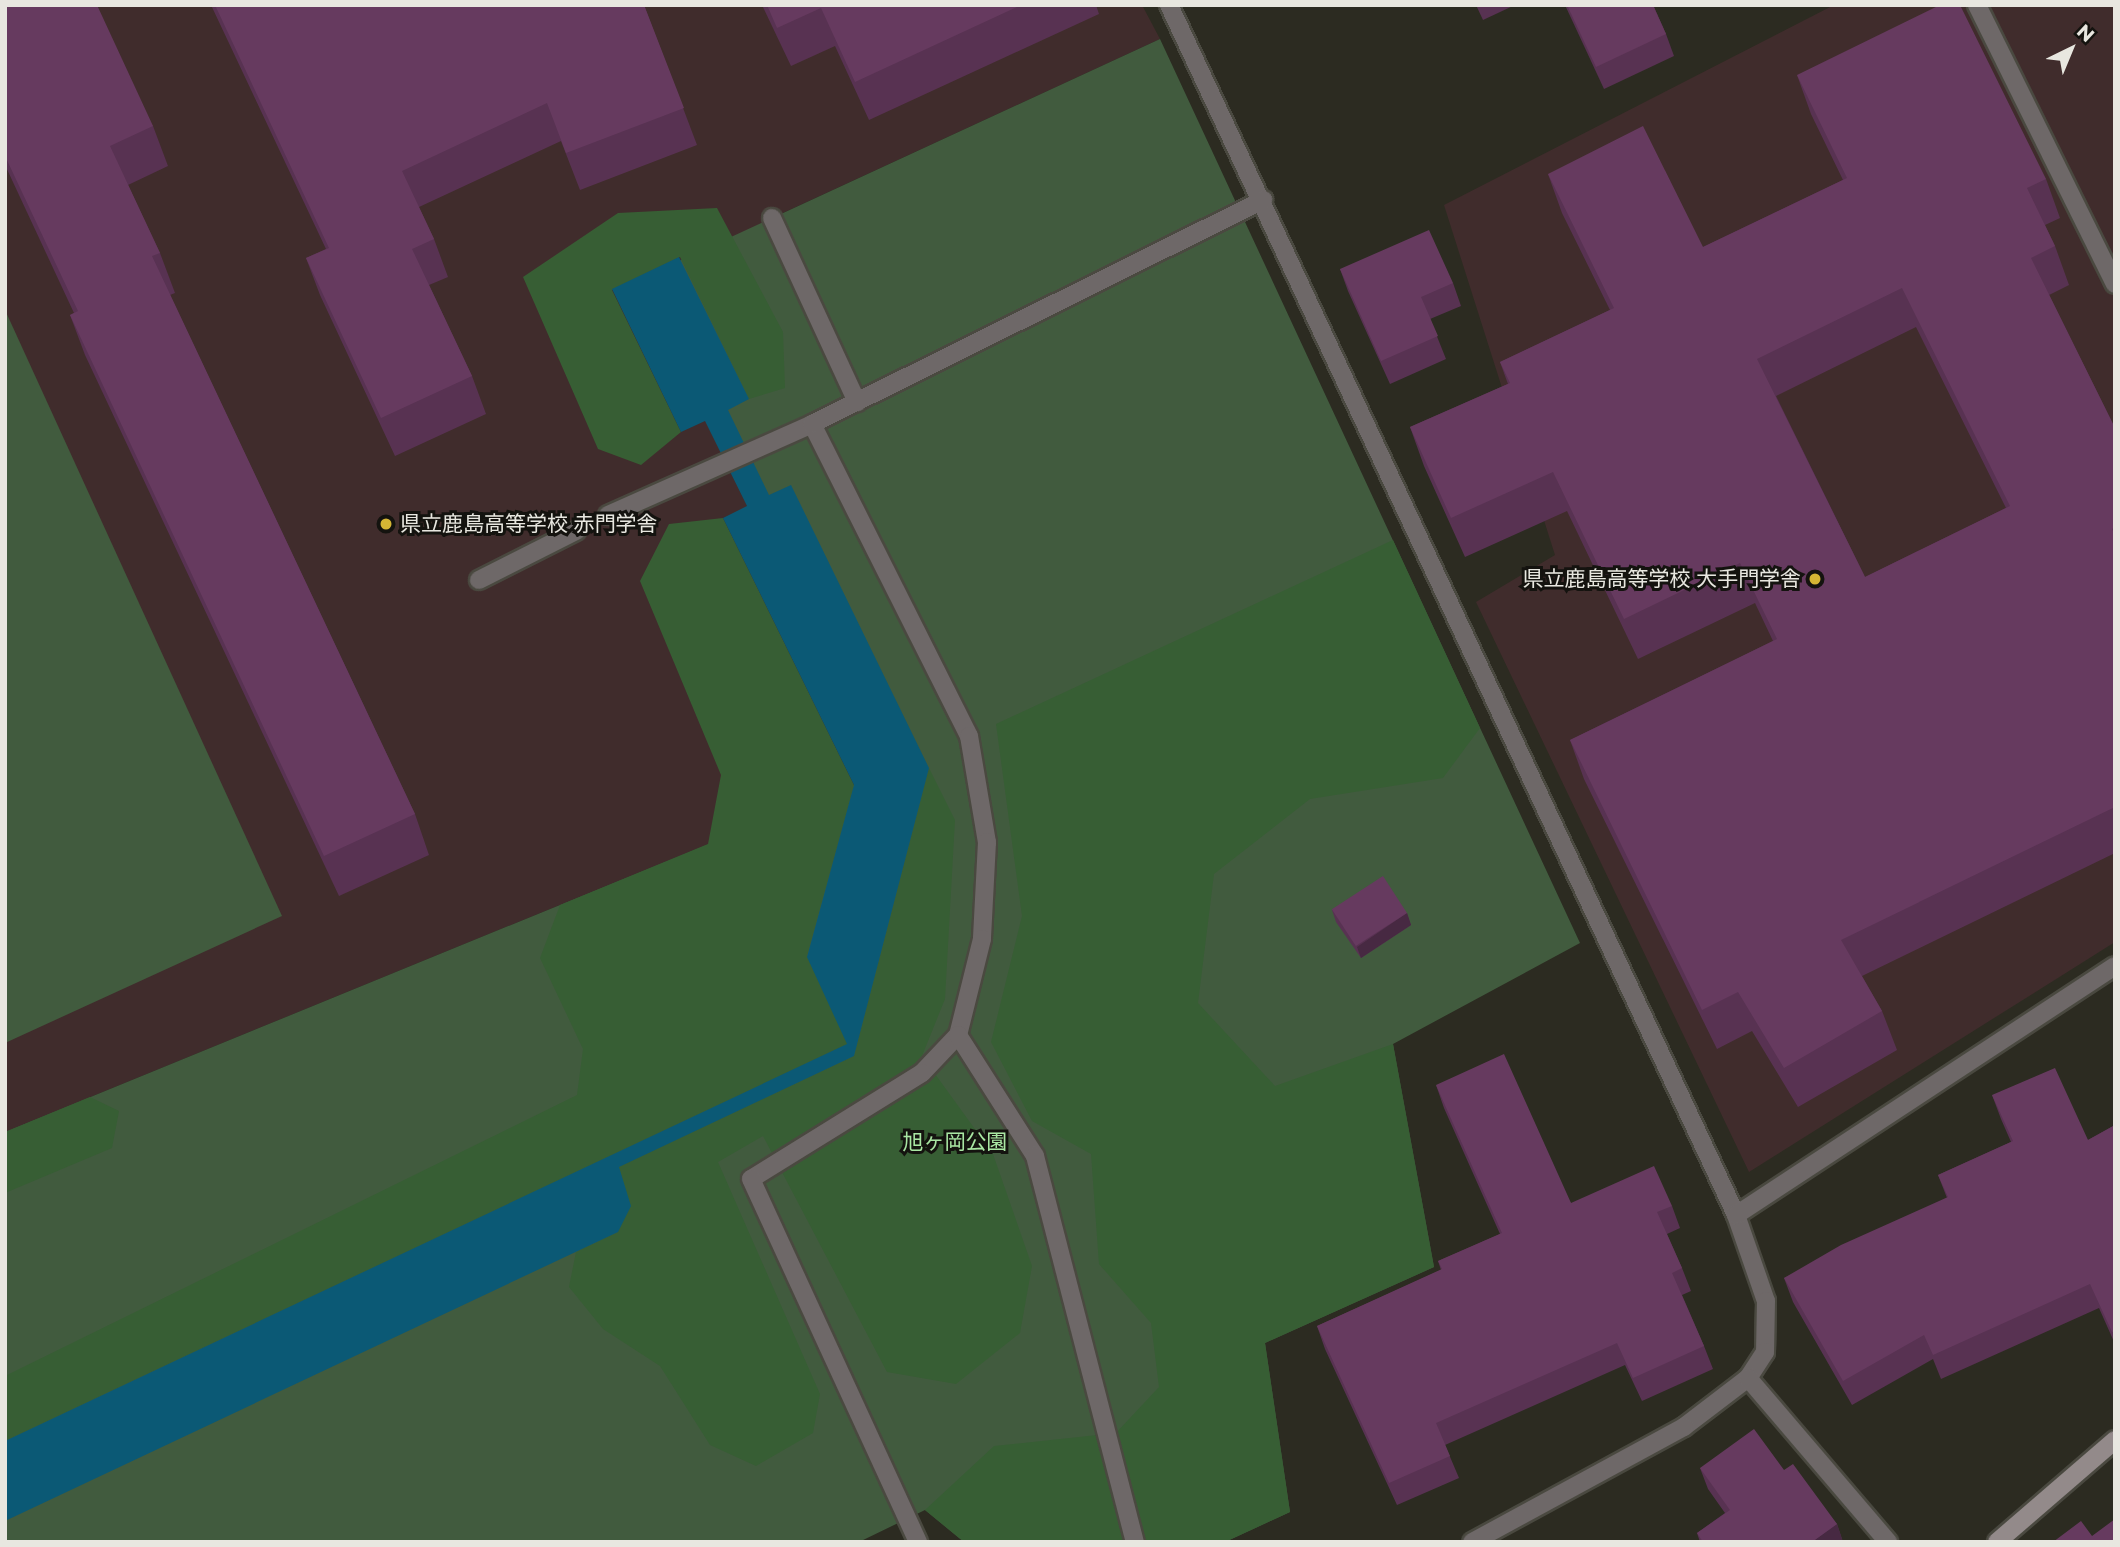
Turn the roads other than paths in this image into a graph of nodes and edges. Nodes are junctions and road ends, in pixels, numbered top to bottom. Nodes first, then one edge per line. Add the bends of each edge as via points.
1 (1169, 5) edge
2 (1976, 5) edge
3 (1263, 200) junction
4 (772, 218) dead end
5 (2115, 284) edge
6 (857, 402) junction
7 (812, 424) junction
8 (608, 515) dead end
9 (576, 531) dead end
10 (479, 580) dead end
11 (2115, 966) edge
12 (958, 1035) junction
13 (1736, 1215) junction
14 (1748, 1378) junction
15 (2115, 1440) edge
16 (918, 1542) edge
17 (1135, 1542) edge
18 (1472, 1542) edge
19 (1888, 1542) edge
20 (1997, 1542) edge

1 - 3 street
2 - 5 street
3 - 6 street
3 - 13 street
4 - 6 street
6 - 7 street
7 - 8 street
7 - 12 street via 969,736 986,855 982,939
9 - 10 street
11 - 13 street
12 - 16 street via 922,1073 751,1179
12 - 17 street via 1035,1156
13 - 14 street via 1766,1301 1765,1352
14 - 18 street via 1684,1427
14 - 19 street
15 - 20 main road

